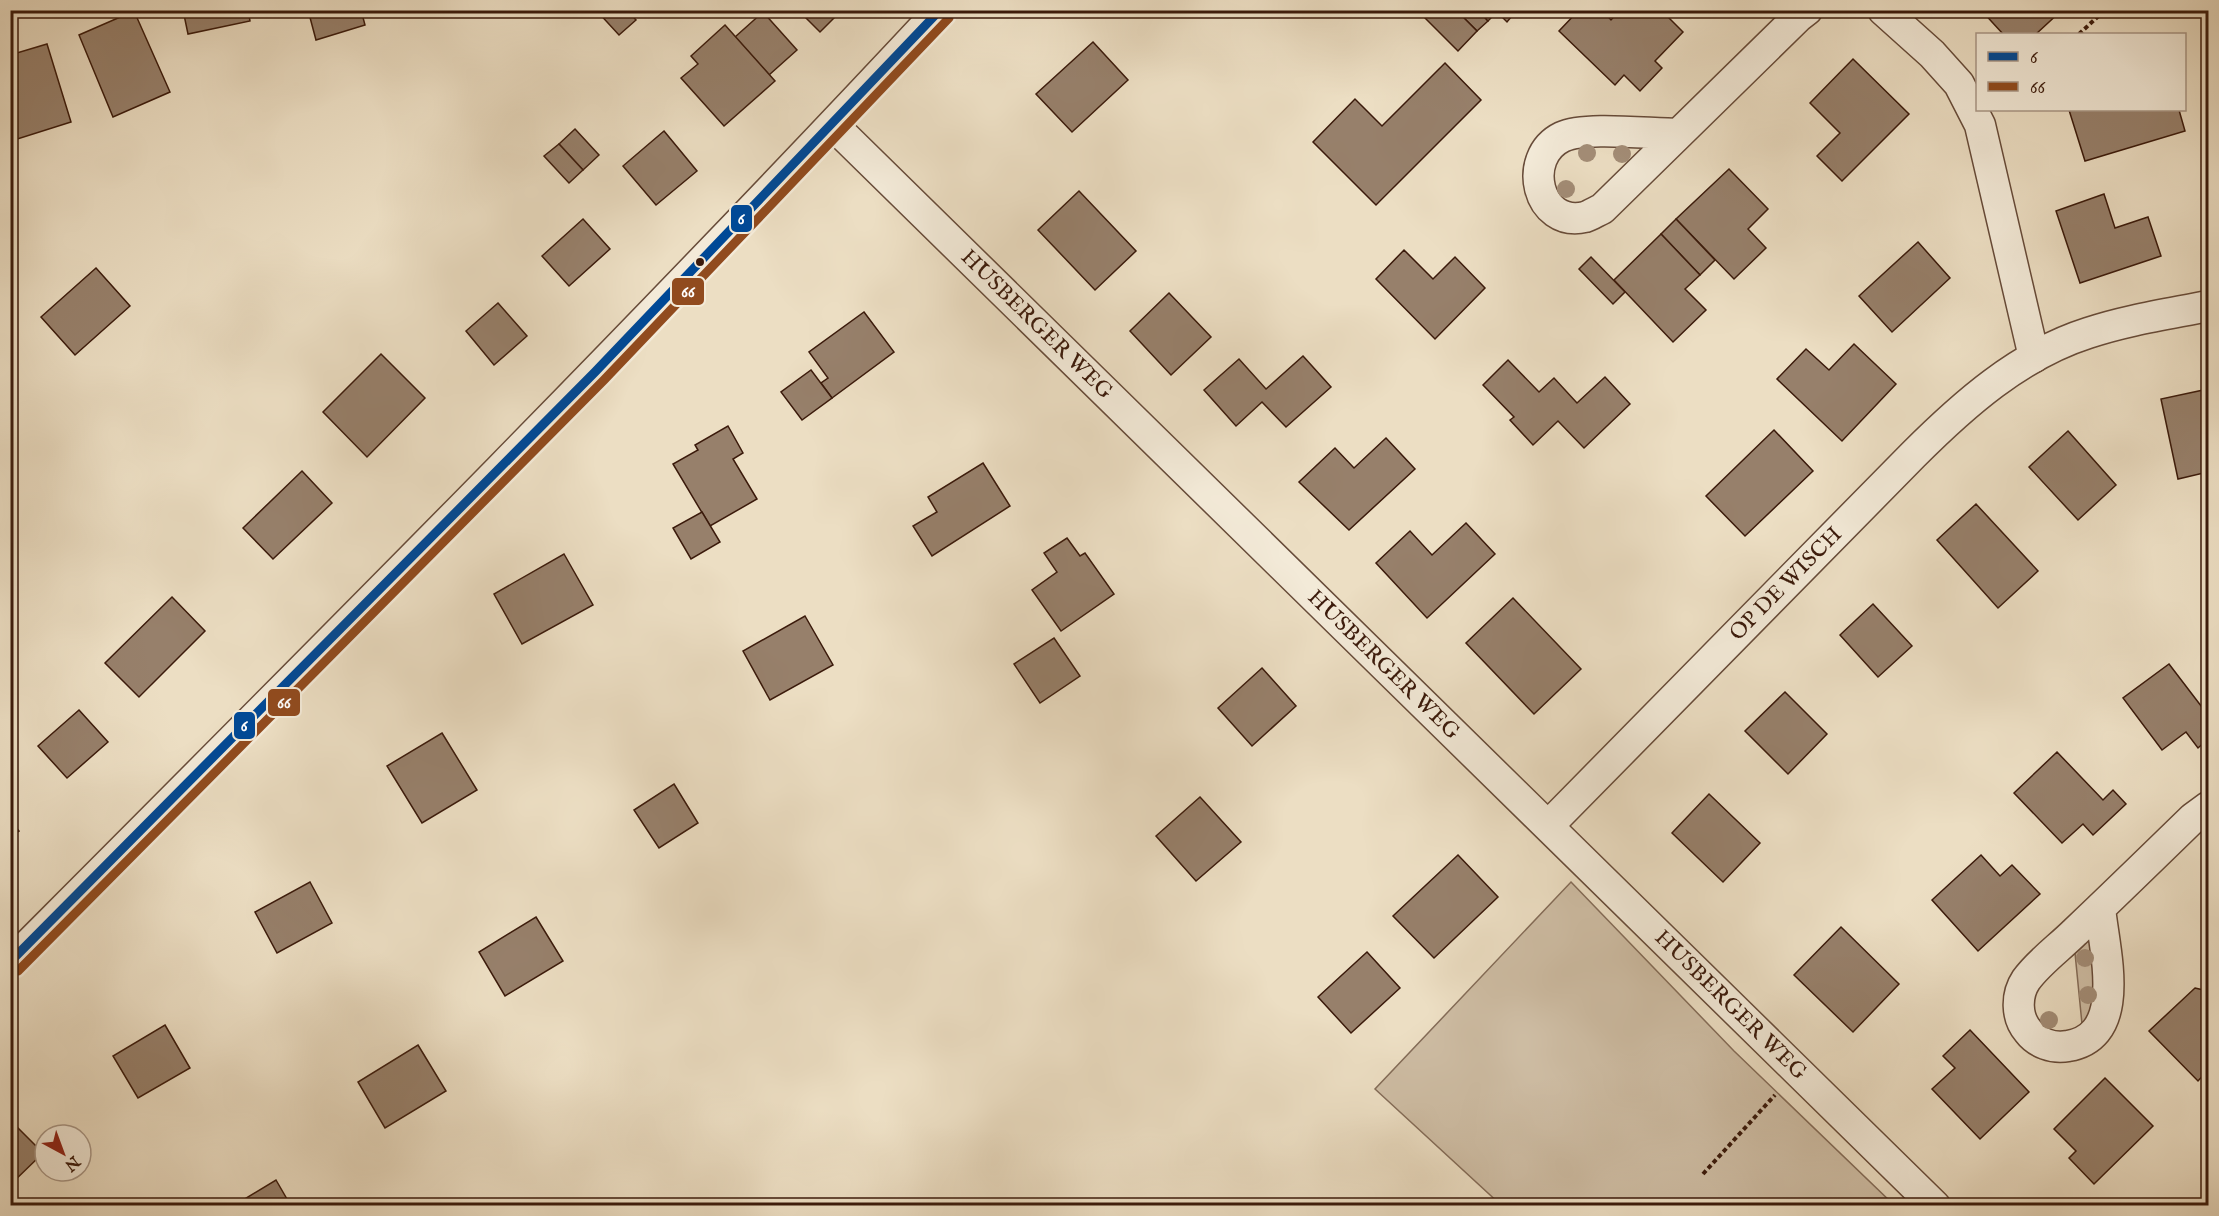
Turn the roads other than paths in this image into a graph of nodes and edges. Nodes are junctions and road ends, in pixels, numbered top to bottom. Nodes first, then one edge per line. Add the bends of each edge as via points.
1 (940, 10) edge
2 (1807, 10) edge
3 (1883, 10) edge
4 (833, 125) junction
5 (1678, 134) dead end
6 (2208, 306) edge
7 (2034, 357) junction
8 (2208, 807) edge
9 (1549, 825) junction
10 (2100, 908) dead end
11 (10, 963) edge
12 (1935, 1206) edge

1 - 4 street
2 - 5 street
3 - 7 street via 1959,84 1980,125
4 - 9 street, HUSBERGER WEG
4 - 11 street
6 - 7 street, OP DE WISCH via 2086,333
7 - 9 street, OP DE WISCH via 1949,420
8 - 10 street
9 - 12 street, HUSBERGER WEG

